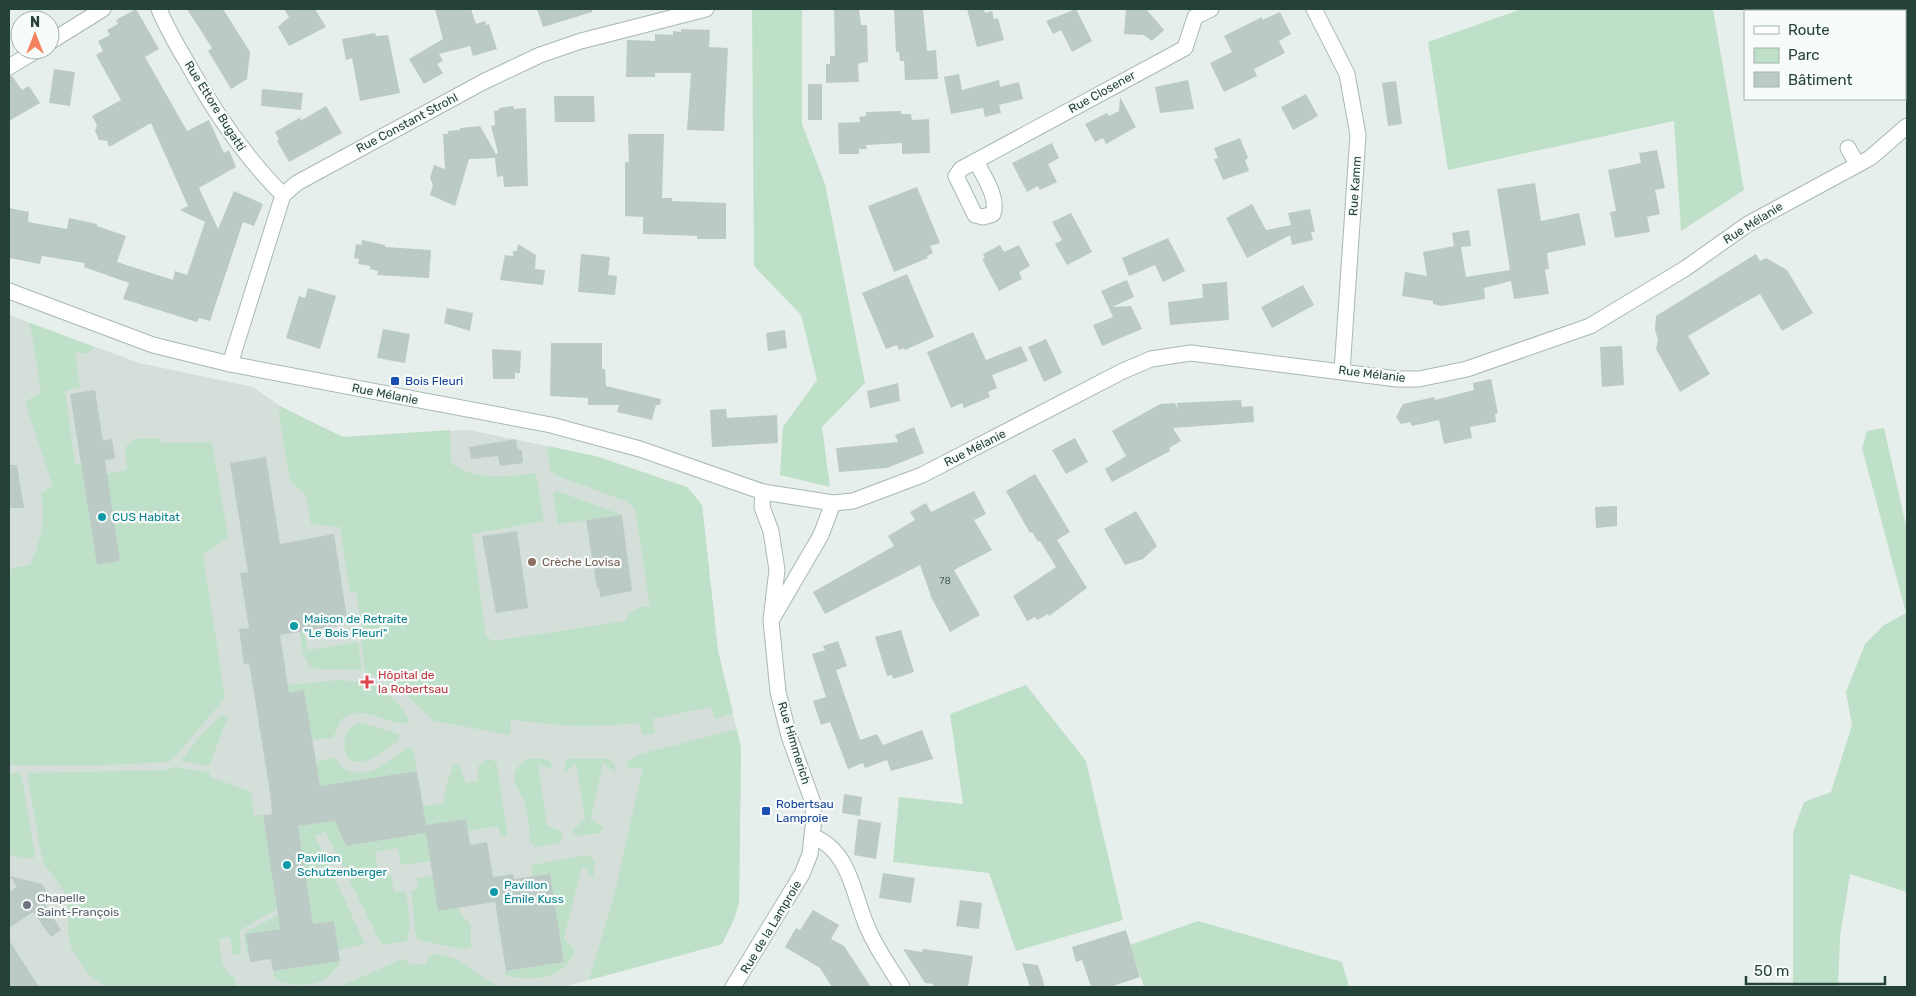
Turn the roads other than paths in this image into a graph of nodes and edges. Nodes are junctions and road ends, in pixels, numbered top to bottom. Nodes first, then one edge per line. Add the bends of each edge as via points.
1 (103, 9) edge
2 (160, 9) edge
3 (706, 9) edge
4 (1212, 9) edge
5 (1314, 9) edge
6 (1189, 13) edge
7 (60, 36) edge
8 (21, 60) edge
9 (9, 68) edge
10 (1907, 126) edge
11 (1848, 148) dead end
12 (976, 161) dead end
13 (1857, 164) junction
14 (283, 195) junction
15 (9, 291) edge
16 (230, 364) junction
17 (1342, 371) junction
18 (763, 492) junction
19 (833, 503) junction
20 (771, 620) junction
21 (812, 836) junction
22 (733, 987) edge
23 (902, 987) edge

1 - 7 street
2 - 14 street, Rue Ettore Bugatti via 165,25 205,94 243,152
3 - 14 street, Rue Constant Strohl via 581,41 540,55 483,82 297,183
4 - 6 street, Rue Closener
5 - 17 street, Rue Kamm via 1347,74 1358,135
6 - 12 street, Rue Closener via 1185,48
8 - 9 street
10 - 13 street, Rue Mélanie via 1870,158
11 - 13 street
13 - 17 street, Rue Mélanie via 1748,224 1686,268 1590,326 1526,350 1441,375 1396,379
14 - 16 street
15 - 16 street, Rue Mélanie via 153,345
16 - 18 street, Rue Mélanie via 559,427 640,449
17 - 19 street, Rue Mélanie via 1191,353 1151,359 922,475 853,501
18 - 19 street, Rue Mélanie
18 - 20 street, Rue Himmerich via 762,507 771,531 777,570
19 - 20 street via 821,536
20 - 21 street, Rue Himmerich via 778,692 788,736 812,800
21 - 22 street, Rue de la Lamproie via 810,854 796,887
21 - 23 street via 822,840 839,856 869,931

